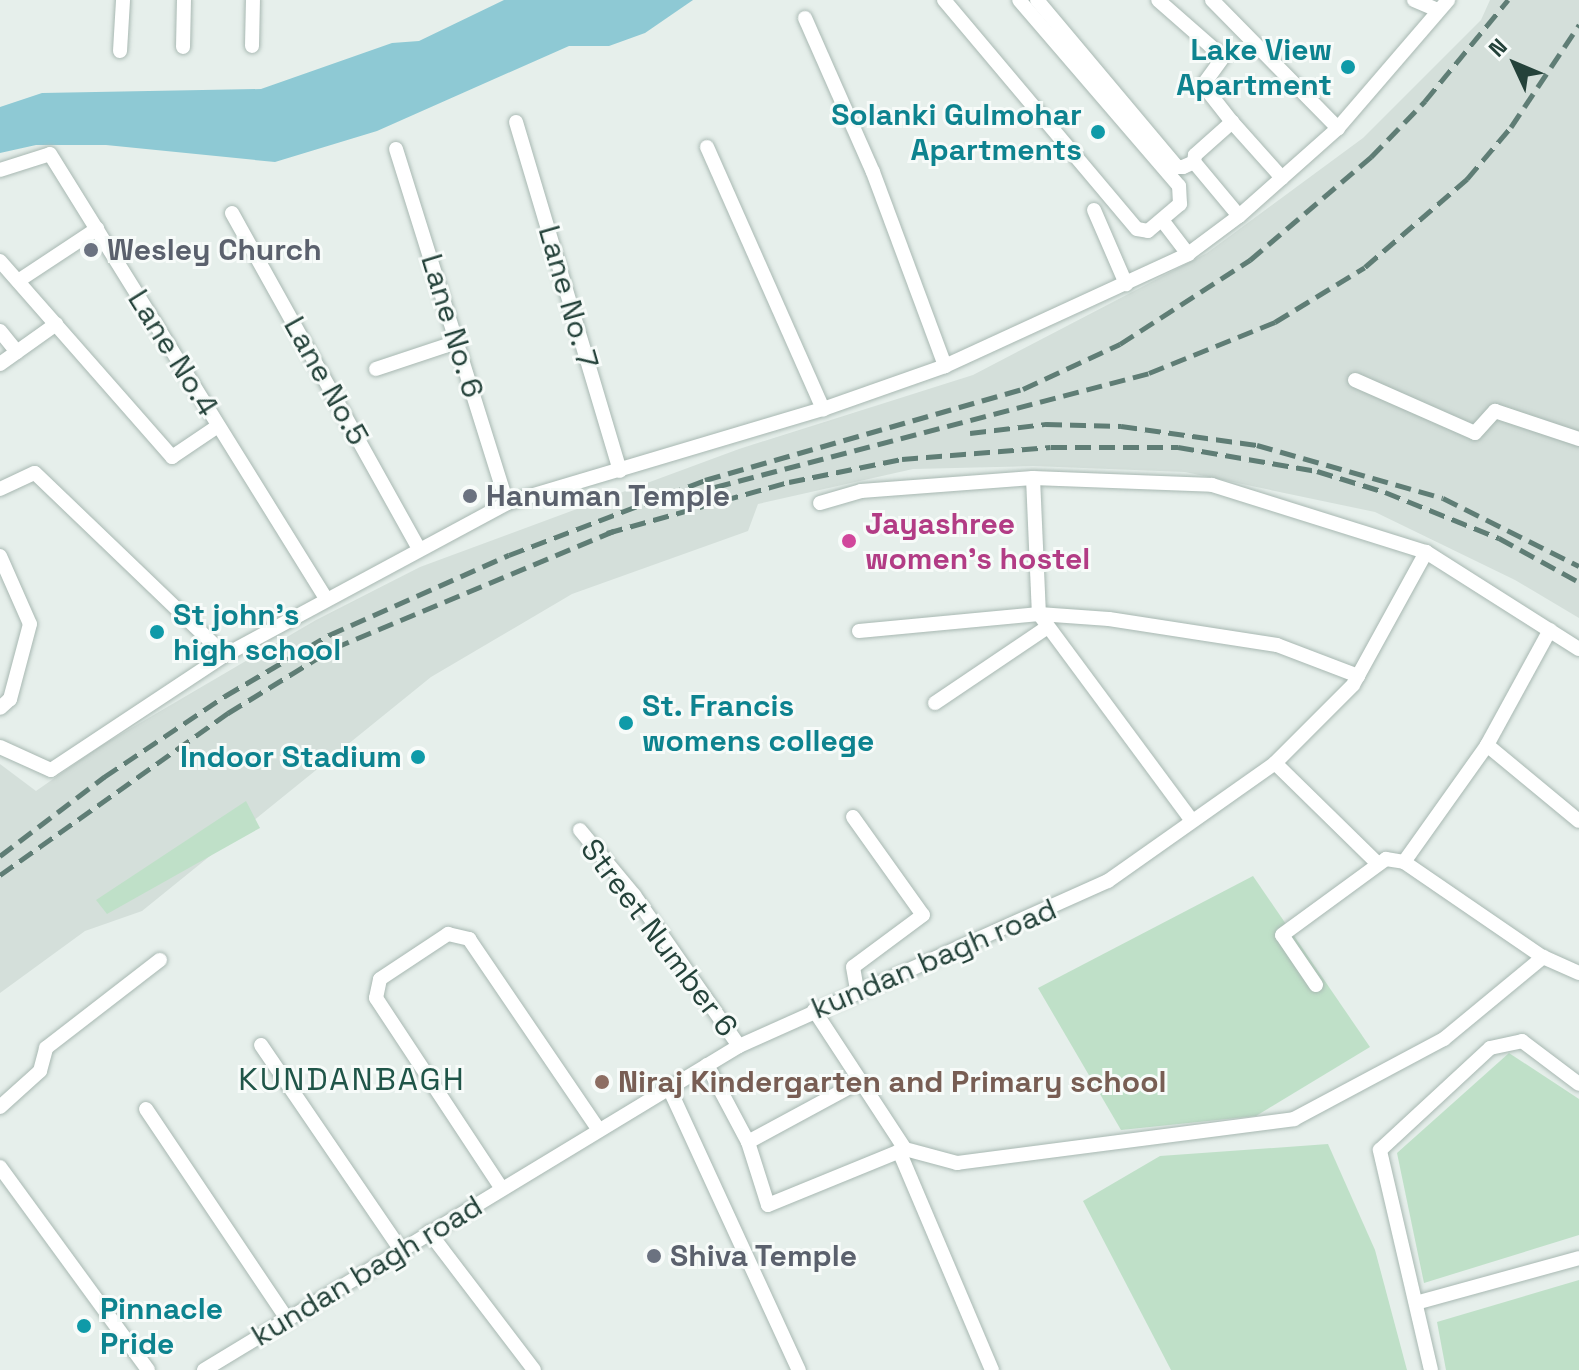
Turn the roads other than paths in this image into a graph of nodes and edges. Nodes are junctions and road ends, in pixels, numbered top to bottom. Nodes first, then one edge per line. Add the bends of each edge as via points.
1 (123, 0) edge
2 (184, 0) edge
3 (253, 0) edge
4 (944, 0) edge
5 (1019, 0) edge
6 (1037, 0) edge
7 (1158, 0) edge
8 (1212, 0) edge
9 (1414, 0) edge
10 (1448, 0) edge
11 (1435, 9) junction
12 (805, 18) dead end
13 (252, 46) dead end
14 (183, 47) dead end
15 (120, 51) dead end
16 (516, 122) dead end
17 (1232, 122) junction
18 (1338, 128) junction
19 (707, 147) dead end
20 (396, 149) dead end
21 (1194, 162) junction
22 (0, 170) edge
23 (1282, 178) junction
24 (1094, 210) dead end
25 (232, 213) dead end
26 (1239, 216) junction
27 (1162, 220) junction
28 (97, 229) junction
29 (1188, 254) junction
30 (0, 261) edge
31 (18, 281) junction
32 (1126, 284) junction
33 (56, 324) junction
34 (0, 331) edge
35 (457, 342) junction
36 (17, 352) junction
37 (0, 364) edge
38 (945, 366) junction
39 (376, 369) dead end
40 (1355, 380) dead end
41 (823, 409) junction
42 (218, 426) junction
43 (1577, 434) edge
44 (620, 471) junction
45 (1033, 478) junction
46 (0, 489) edge
47 (507, 503) junction
48 (820, 503) dead end
49 (419, 549) junction
50 (1426, 552) junction
51 (0, 556) edge
52 (325, 597) junction
53 (1039, 614) junction
54 (1046, 628) junction
55 (1550, 630) junction
56 (859, 631) dead end
57 (1579, 649) edge
58 (225, 655) junction
59 (1358, 676) junction
60 (935, 703) dead end
61 (0, 708) edge
62 (1487, 745) junction
63 (0, 747) edge
64 (1275, 763) junction
65 (853, 817) dead end
66 (1192, 821) junction
67 (1579, 821) edge
68 (580, 830) dead end
69 (1382, 862) junction
70 (1404, 862) junction
71 (1543, 957) junction
72 (160, 960) dead end
73 (1579, 973) edge
74 (1316, 985) dead end
75 (857, 990) junction
76 (814, 1010) junction
77 (261, 1045) dead end
78 (739, 1046) junction
79 (707, 1065) junction
80 (861, 1081) junction
81 (1579, 1084) edge
82 (669, 1088) junction
83 (0, 1107) edge
84 (146, 1109) dead end
85 (599, 1130) junction
86 (748, 1142) junction
87 (902, 1150) junction
88 (0, 1167) edge
89 (502, 1189) junction
90 (429, 1232) junction
91 (400, 1249) junction
92 (1579, 1258) edge
93 (1416, 1303) junction
94 (288, 1320) junction
95 (148, 1370) edge
96 (204, 1370) edge
97 (534, 1370) edge
98 (799, 1370) edge
99 (992, 1370) edge
100 (1431, 1370) edge

1 - 15 street
2 - 14 street
3 - 13 street
4 - 27 street via 1137,229 1148,231
5 - 27 street via 1179,186 1180,204
6 - 21 street via 1177,167
7 - 17 street via 1223,57 1203,85
8 - 18 street
9 - 11 street
10 - 11 street
11 - 18 street
12 - 38 street via 873,172
16 - 44 street, Lane No. 7
17 - 21 street via 1195,155
17 - 23 street
18 - 23 street
19 - 41 street
20 - 35 street, Lane No. 6
21 - 26 street
22 - 28 street, Lane No.4 via 50,154
23 - 26 street
24 - 32 street
25 - 49 street, Lane No.5
26 - 29 street
27 - 29 street
28 - 31 street
28 - 42 street, Lane No.4
29 - 32 street
30 - 31 street
31 - 33 street
32 - 38 street
33 - 36 street
33 - 42 street via 172,457
34 - 36 street
35 - 39 street
35 - 47 street, Lane No. 6
36 - 37 street
38 - 41 street
40 - 43 street via 1475,433 1495,411
41 - 44 street
42 - 52 street, Lane No.4
44 - 47 street
45 - 48 street via 861,491
45 - 50 street via 1212,485
45 - 53 street
46 - 58 street via 35,473
47 - 49 street
49 - 52 street
50 - 55 street
50 - 59 street, kundan bagh road
51 - 61 street via 30,624 10,699
52 - 58 street
53 - 54 street
53 - 56 street
53 - 59 street via 1137,622 1277,645
54 - 60 street
54 - 66 street
55 - 57 street
55 - 62 street
58 - 63 street via 51,770
59 - 64 street, kundan bagh road
62 - 67 street
62 - 70 street
64 - 66 street, kundan bagh road
64 - 69 street
65 - 75 street via 923,915 853,967
66 - 75 street, kundan bagh road via 1108,881 986,939
68 - 78 street, Street Number 6 via 634,895
69 - 70 street
69 - 74 street via 1282,935
70 - 71 street
71 - 73 street
71 - 87 street via 1444,1039 1294,1119 957,1163
72 - 83 street via 46,1048 40,1071
75 - 76 street, kundan bagh road
76 - 78 street, kundan bagh road
76 - 80 street
77 - 91 street
78 - 79 street, kundan bagh road
79 - 82 street, kundan bagh road
79 - 86 street
80 - 86 street
80 - 87 street
81 - 93 street via 1522,1041 1490,1048 1380,1150
82 - 85 street, kundan bagh road
82 - 98 street
84 - 94 street
85 - 89 street, kundan bagh road
85 - 89 street via 469,939 448,934 380,979 376,998
86 - 87 street via 768,1205
87 - 99 street
88 - 95 street
89 - 90 street, kundan bagh road
90 - 91 street, kundan bagh road
90 - 97 street
91 - 94 street, kundan bagh road
92 - 93 street
93 - 100 street
94 - 96 street, kundan bagh road

